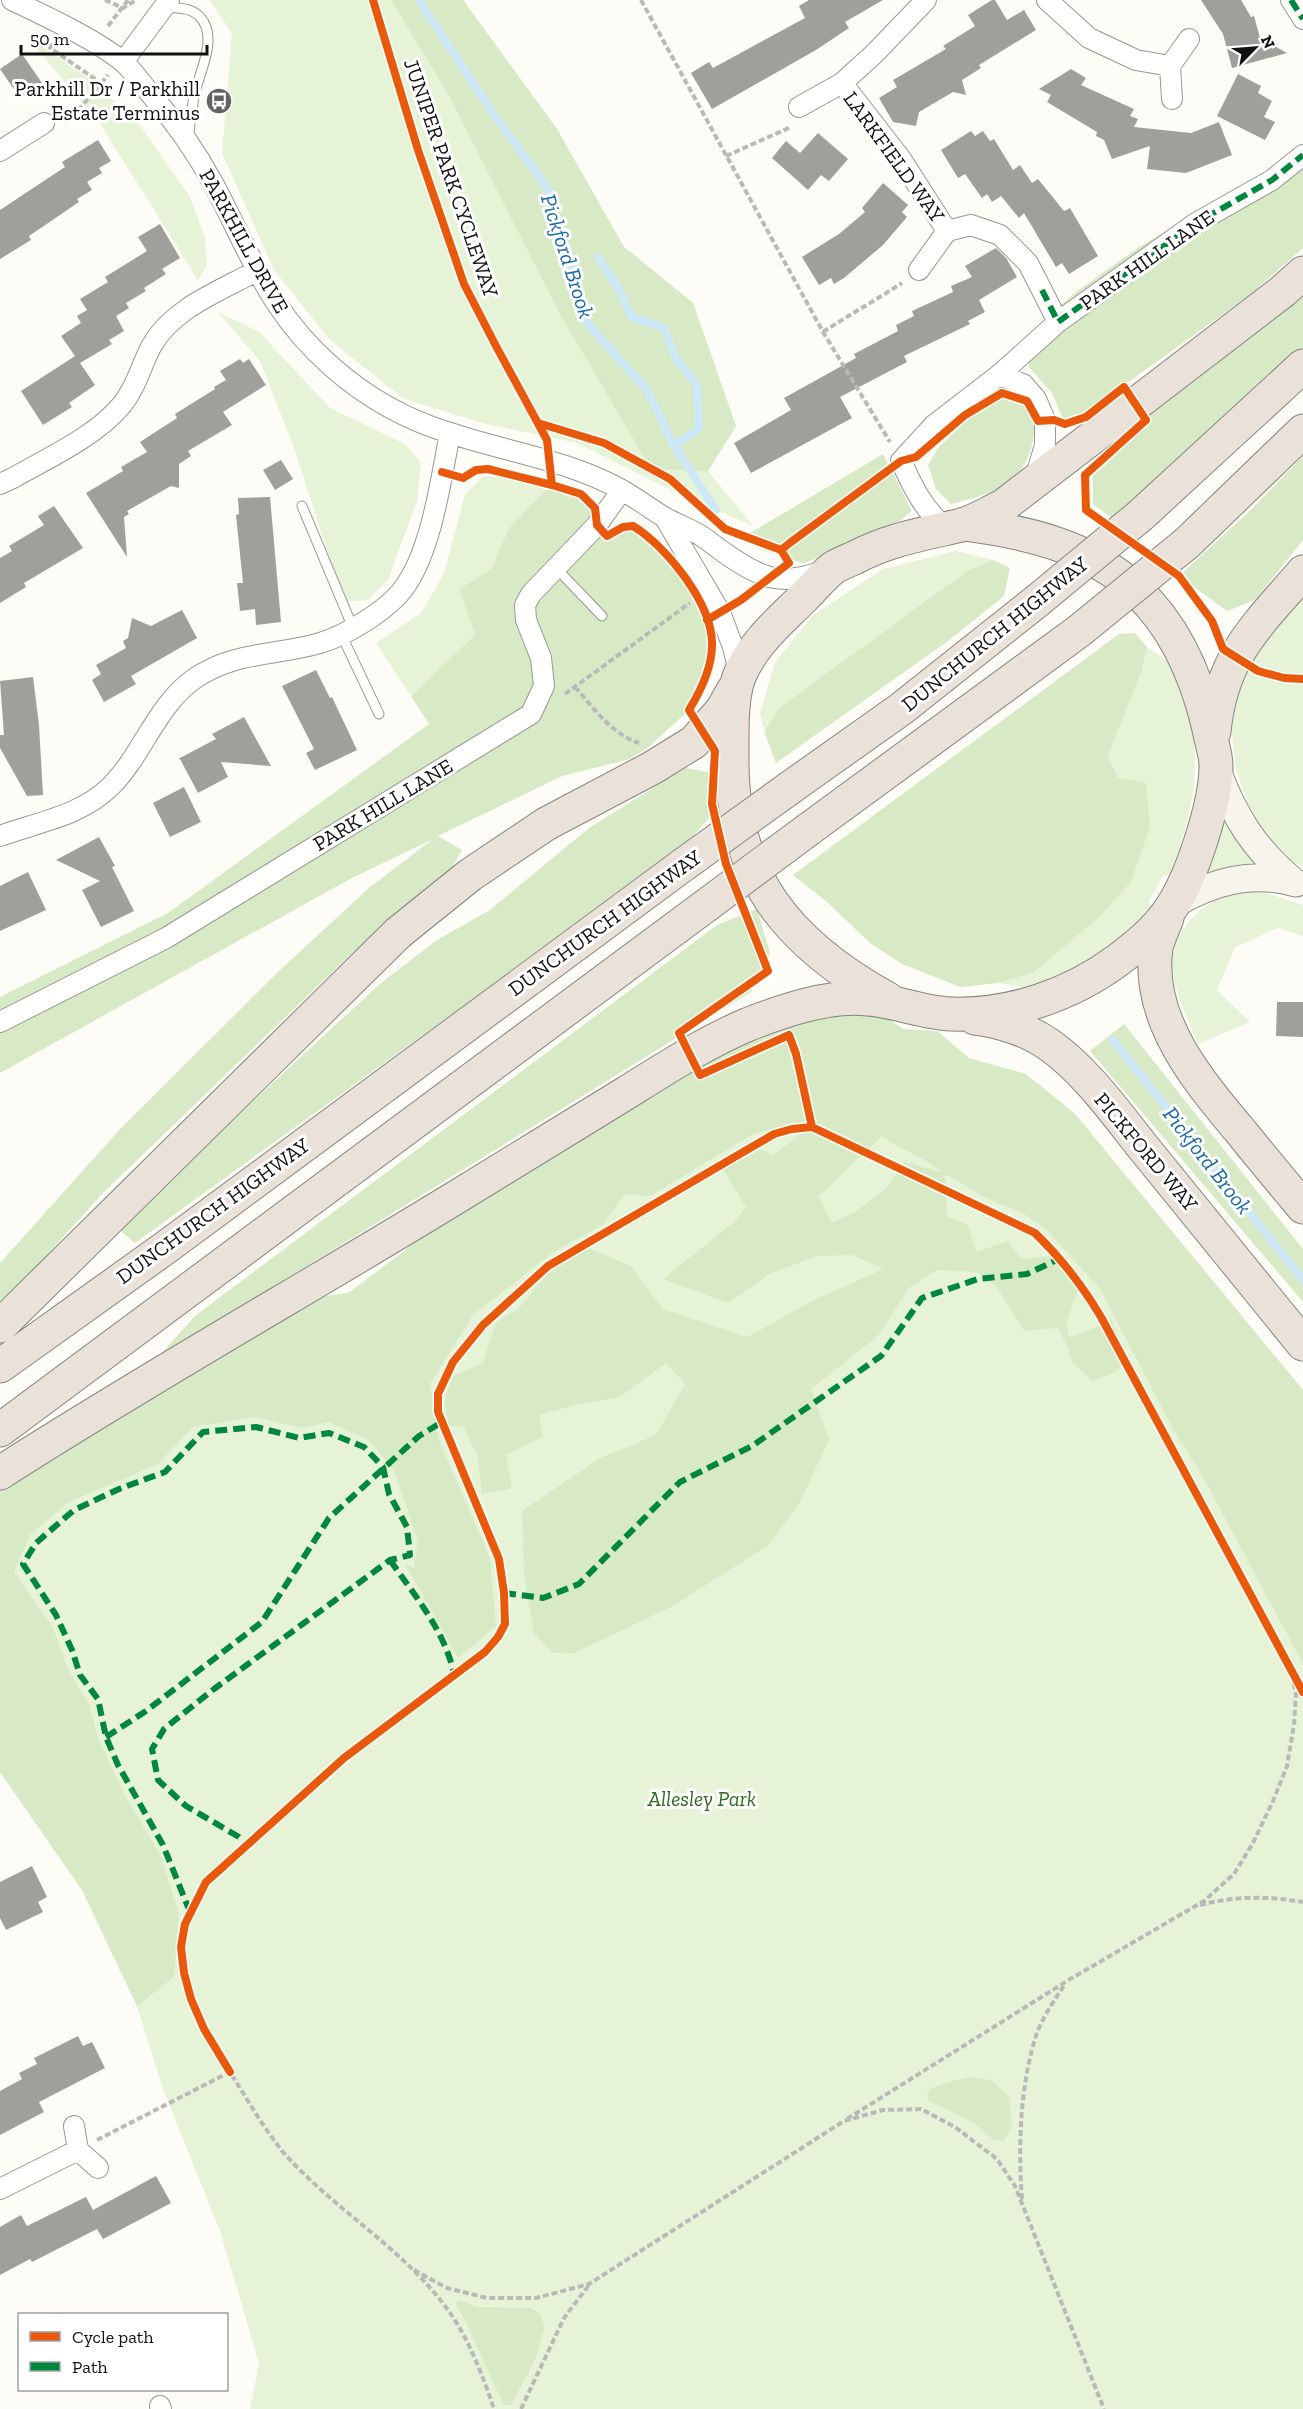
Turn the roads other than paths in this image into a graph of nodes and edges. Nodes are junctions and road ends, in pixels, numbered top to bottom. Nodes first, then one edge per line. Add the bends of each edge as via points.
1 (12, 0) edge
2 (926, 0) edge
3 (1047, 0) edge
4 (1291, 0) edge
5 (167, 3) edge
6 (1303, 19) edge
7 (1189, 39) dead end
8 (121, 61) junction
9 (1170, 66) junction
10 (842, 83) junction
11 (1172, 99) dead end
12 (799, 107) road end
13 (45, 123) road end
14 (188, 141) junction
15 (0, 150) edge
16 (1303, 154) edge
17 (947, 231) junction
18 (919, 270) road end
19 (256, 271) junction
20 (1303, 273) edge
21 (1058, 322) junction
22 (1303, 366) edge
23 (999, 375) junction
24 (1303, 431) edge
25 (450, 433) junction
26 (0, 483) edge
27 (1034, 483) junction
28 (622, 490) junction
29 (302, 506) dead end
30 (665, 518) junction
31 (955, 526) junction
32 (834, 567) junction
33 (556, 568) junction
34 (1303, 572) edge
35 (602, 616) dead end
36 (347, 631) junction
37 (739, 679) junction
38 (379, 714) dead end
39 (1215, 761) junction
40 (0, 836) edge
41 (1298, 884) edge
42 (1172, 907) junction
43 (900, 1005) junction
44 (952, 1014) junction
45 (0, 1022) edge
46 (1303, 1207) edge
47 (0, 1326) edge
48 (1303, 1344) edge
49 (0, 1366) edge
50 (0, 1430) edge
51 (0, 1473) edge
52 (74, 2126) dead end
53 (78, 2150) junction
54 (98, 2168) dead end
55 (0, 2189) edge

1 - 8 street, PARKHILL DRIVE
2 - 10 street, LARKFIELD WAY
3 - 9 street via 1089,38 1136,60
4 - 6 street
5 - 8 street
5 - 14 lane via 199,16 207,29 208,43
7 - 9 street
8 - 14 street, PARKHILL DRIVE
9 - 11 street
10 - 12 street, LARKFIELD WAY
10 - 17 street, LARKFIELD WAY via 901,159
13 - 15 street
14 - 19 street, PARKHILL DRIVE
16 - 21 street, PARK HILL LANE via 1272,180 1196,224
17 - 18 street, LARKFIELD WAY
17 - 21 street, LARKFIELD WAY via 971,225 1000,235 1028,262
19 - 25 street, PARKHILL DRIVE via 299,336 333,368 369,396
19 - 26 street via 166,325 122,405 102,425
20 - 27 highway
21 - 23 street, PARK HILL LANE
22 - 49 highway, DUNCHURCH HIGHWAY, bridge via 1142,515 901,709
23 - 27 street via 1023,384 1036,399 1045,420 1045,445
23 - 31 street, PARK HILL LANE via 934,425 901,461 933,517
24 - 50 highway, DUNCHURCH HIGHWAY, bridge via 1187,543 1079,631
25 - 28 street, PARKHILL DRIVE via 550,460
25 - 36 street via 423,553 405,587 380,611
27 - 31 highway via 1003,506
28 - 30 street, PARKHILL DRIVE
28 - 33 street via 597,525
29 - 36 lane
30 - 32 street, PARKHILL DRIVE via 771,578 807,576
30 - 37 street, PARKHILL DRIVE via 733,647
31 - 32 highway via 909,536
31 - 39 highway via 1035,536 1075,550 1138,591 1185,656 1200,690
32 - 37 highway via 761,640
33 - 35 lane
33 - 45 street, PARK HILL LANE via 525,605 526,620 541,657 544,686 531,714 166,938
34 - 39 highway via 1241,644 1231,662 1216,711
36 - 38 lane
36 - 40 street via 320,643 251,655 194,679 168,702 129,764 98,797 67,814
37 - 43 highway via 732,772 737,817 752,867 770,900 796,934 825,960
37 - 47 highway via 722,710 693,742 546,824 470,875 398,933
39 - 41 street via 1228,801 1249,836 1270,862
39 - 42 highway via 1203,834
41 - 42 street via 1257,878 1224,882 1196,891
42 - 44 highway via 1123,957 1072,988 1012,1008
42 - 46 highway via 1157,946 1155,971 1170,1029 1200,1083
43 - 44 highway
43 - 51 highway via 867,999 833,999 748,1024 706,1045 97,1410
44 - 48 highway, PICKFORD WAY via 1018,1029 1046,1042 1069,1060
52 - 53 street
53 - 54 street
53 - 55 street

